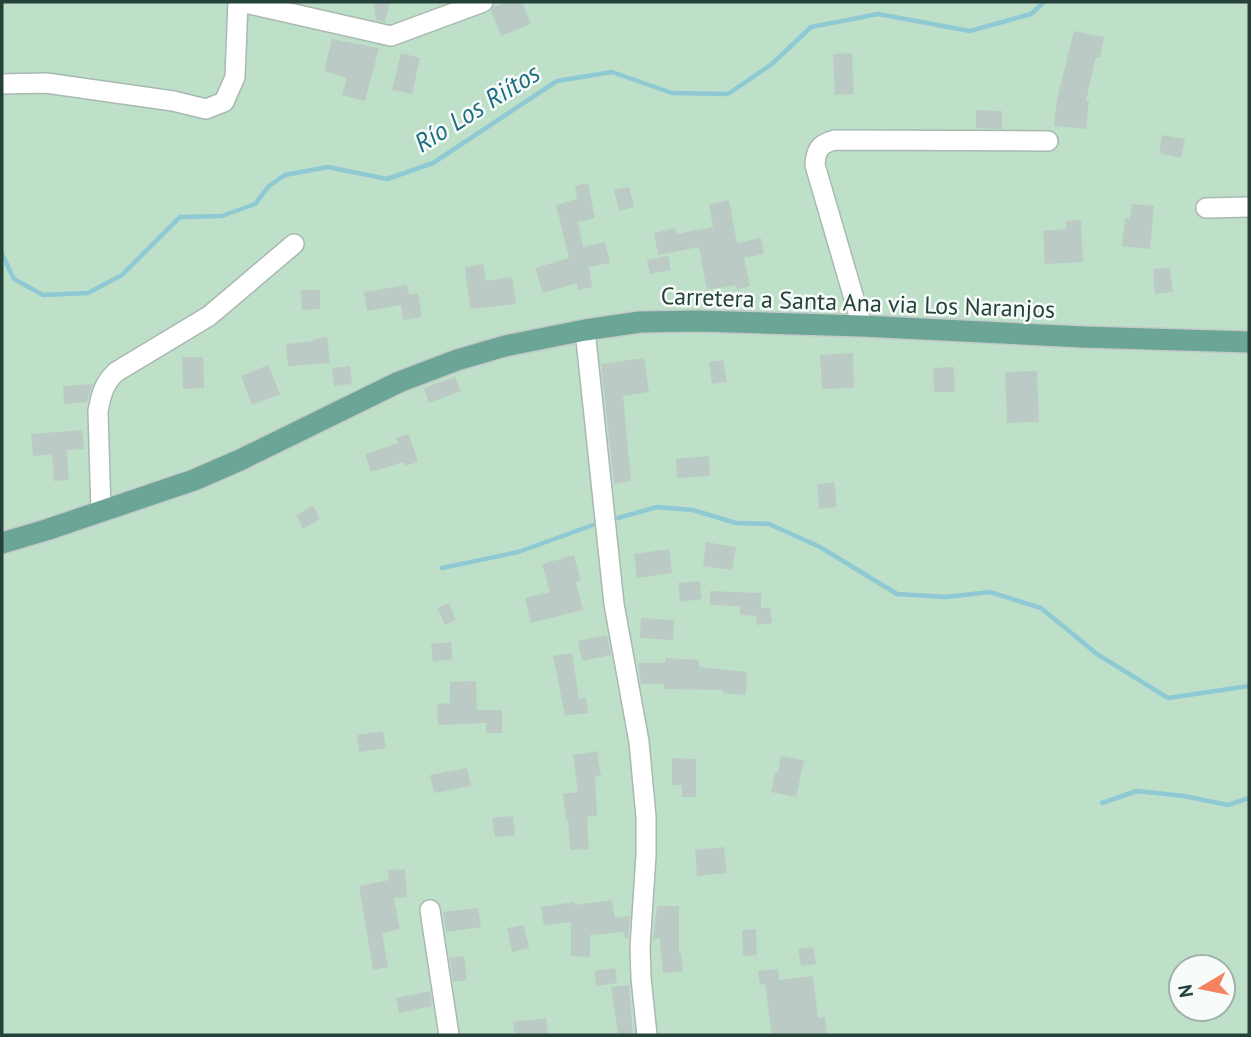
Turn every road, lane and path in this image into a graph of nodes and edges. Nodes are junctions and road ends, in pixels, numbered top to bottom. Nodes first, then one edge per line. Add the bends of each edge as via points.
1 (239, 2) edge
2 (483, 2) edge
3 (2, 84) edge
4 (1048, 141) dead end
5 (1249, 207) edge
6 (1206, 208) dead end
7 (294, 244) dead end
8 (862, 326) junction
9 (585, 330) junction
10 (1249, 342) edge
11 (101, 512) junction
12 (2, 543) edge
13 (430, 910) dead end
14 (449, 1035) edge
15 (647, 1035) edge

1 - 2 street via 391,36
1 - 3 street via 235,77 224,102 206,109 46,83
4 - 8 street via 823,143 816,152 816,165
5 - 6 street
7 - 11 street via 209,316 107,380 98,411
8 - 9 main road, Carretera a Santa Ana via Los Naranjos via 640,321
8 - 10 main road, Carretera a Santa Ana via Los Naranjos
9 - 11 main road, Carretera a Santa Ana via Los Naranjos via 457,360 399,382 217,470
9 - 15 street via 614,604 639,742 646,817 640,947
11 - 12 main road, Carretera a Santa Ana via Los Naranjos
13 - 14 street

